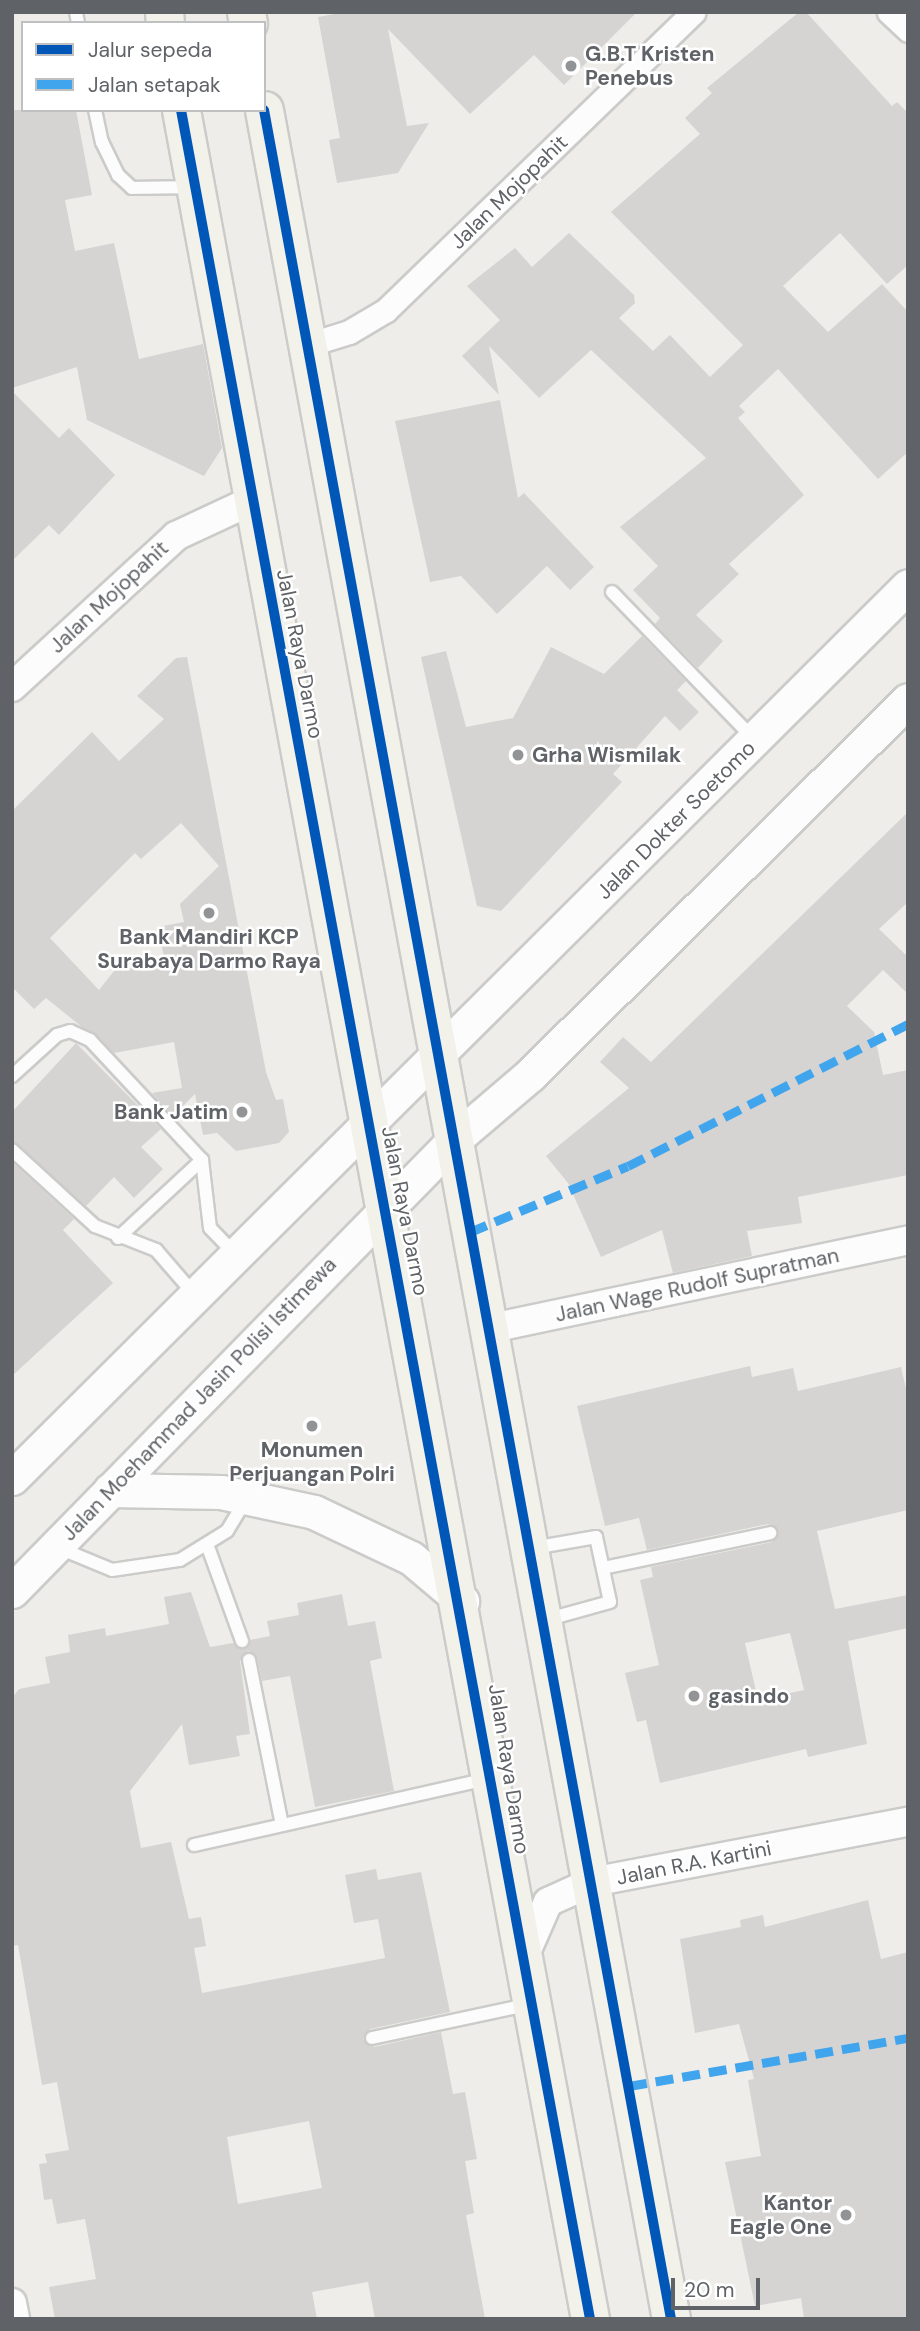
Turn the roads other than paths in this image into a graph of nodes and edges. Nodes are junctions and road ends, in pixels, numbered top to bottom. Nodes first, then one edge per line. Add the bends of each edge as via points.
1 (693, 12) edge
2 (889, 12) edge
3 (908, 30) edge
4 (96, 112) edge
5 (181, 112) edge
6 (264, 112) edge
7 (195, 187) junction
8 (307, 345) junction
9 (251, 501) junction
10 (908, 586) edge
11 (612, 592) dead end
12 (12, 687) edge
13 (908, 700) edge
14 (756, 741) junction
15 (441, 1051) junction
16 (12, 1076) edge
17 (369, 1121) junction
18 (456, 1138) junction
19 (12, 1150) edge
20 (202, 1160) junction
21 (386, 1208) junction
22 (118, 1238) junction
23 (908, 1240) edge
24 (235, 1254) junction
25 (195, 1295) junction
26 (487, 1329) junction
27 (12, 1478) edge
28 (110, 1490) junction
29 (248, 1496) junction
30 (770, 1533) dead end
31 (56, 1546) junction
32 (208, 1547) junction
33 (528, 1549) junction
34 (603, 1569) junction
35 (12, 1591) edge
36 (462, 1601) junction
37 (541, 1621) junction
38 (242, 1641) dead end
39 (249, 1660) dead end
40 (491, 1778) junction
41 (908, 1822) edge
42 (282, 1825) junction
43 (194, 1844) dead end
44 (592, 1882) junction
45 (522, 1962) junction
46 (530, 2004) junction
47 (372, 2038) dead end
48 (12, 2303) edge
49 (15, 2319) edge
50 (590, 2319) edge
51 (671, 2319) edge

1 - 8 street, Jalan Mojopahit via 386,310 349,332
2 - 3 street
4 - 7 lane via 102,142 118,175 132,188
5 - 7 main road, Jalan Raya Darmo
6 - 8 main road
7 - 9 main road, Jalan Raya Darmo
8 - 15 main road
9 - 12 street, Jalan Mojopahit via 176,536
9 - 17 main road, Jalan Raya Darmo
10 - 14 main road, Jalan Dokter Soetomo
11 - 14 lane
13 - 18 main road via 530,1075
14 - 15 main road, Jalan Dokter Soetomo
15 - 17 main road, Jalan Dokter Soetomo
15 - 18 main road
16 - 20 lane via 57,1035 70,1031 90,1040
17 - 21 main road, Jalan Raya Darmo
17 - 24 main road
18 - 21 main road, Jalan Moehammad Jasin Polisi Istimewa
18 - 26 main road
19 - 22 lane via 95,1226
20 - 22 lane
20 - 24 lane via 210,1228
21 - 28 main road, Jalan Moehammad Jasin Polisi Istimewa
21 - 36 main road, Jalan Raya Darmo
22 - 25 lane via 156,1250
23 - 26 street, Jalan Wage Rudolf Supratman
24 - 25 main road
25 - 27 main road
26 - 33 main road
28 - 29 main road
28 - 31 main road, Jalan Moehammad Jasin Polisi Istimewa
29 - 32 lane via 227,1531
29 - 36 main road via 366,1532 411,1558
30 - 34 lane
31 - 32 lane via 112,1570 180,1560
31 - 35 main road, Jalan Moehammad Jasin Polisi Istimewa
32 - 38 lane
33 - 34 lane via 594,1536
33 - 37 main road
34 - 37 lane via 609,1603
36 - 40 main road, Jalan Raya Darmo
37 - 44 main road
39 - 42 lane
40 - 42 lane
40 - 45 main road, Jalan Raya Darmo
41 - 44 street, Jalan R.A. Kartini
42 - 43 lane
44 - 45 street, Jalan R.A. Kartini via 548,1902
44 - 51 main road
45 - 46 main road, Jalan Raya Darmo
46 - 47 lane
46 - 50 main road, Jalan Raya Darmo
48 - 49 street

